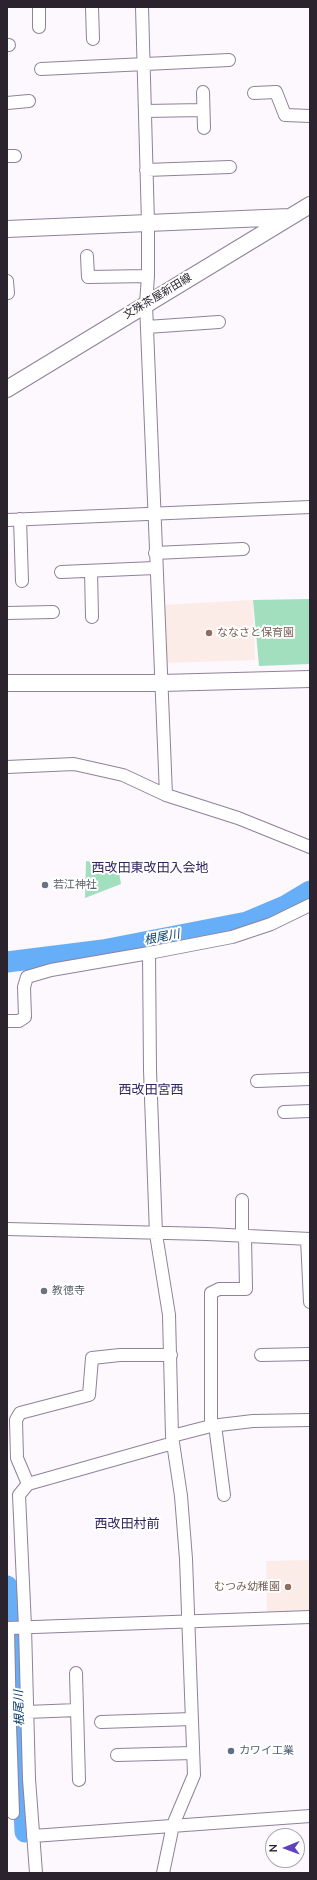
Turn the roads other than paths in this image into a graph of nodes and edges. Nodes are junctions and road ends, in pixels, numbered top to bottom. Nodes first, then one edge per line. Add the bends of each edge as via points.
1 (39, 7) edge
2 (92, 7) edge
3 (142, 7) edge
4 (39, 27) dead end
5 (93, 39) dead end
6 (229, 60) dead end
7 (144, 63) junction
8 (41, 69) dead end
9 (203, 92) dead end
10 (254, 93) dead end
11 (29, 102) dead end
12 (7, 103) edge
13 (203, 110) junction
14 (145, 111) junction
15 (310, 116) edge
16 (204, 128) dead end
17 (230, 167) dead end
18 (146, 170) junction
19 (310, 205) edge
20 (290, 217) junction
21 (148, 223) junction
22 (7, 230) edge
23 (87, 256) dead end
24 (148, 276) junction
25 (146, 304) junction
26 (219, 322) dead end
27 (146, 327) junction
28 (7, 389) edge
29 (310, 507) edge
30 (153, 514) junction
31 (7, 520) edge
32 (20, 520) junction
33 (243, 549) dead end
34 (155, 553) junction
35 (155, 568) junction
36 (91, 571) junction
37 (61, 572) dead end
38 (22, 581) dead end
39 (53, 612) dead end
40 (7, 613) edge
41 (92, 617) dead end
42 (310, 679) edge
43 (7, 683) edge
44 (161, 683) junction
45 (7, 767) edge
46 (166, 795) junction
47 (310, 847) edge
48 (310, 905) edge
49 (149, 953) junction
50 (7, 1021) edge
51 (310, 1079) edge
52 (257, 1081) dead end
53 (310, 1111) edge
54 (284, 1112) dead end
55 (242, 1200) dead end
56 (7, 1229) edge
57 (156, 1234) junction
58 (244, 1237) junction
59 (309, 1239) edge
60 (310, 1302) edge
61 (171, 1354) junction
62 (310, 1354) edge
63 (261, 1355) dead end
64 (7, 1411) edge
65 (20, 1413) junction
66 (310, 1420) edge
67 (213, 1426) junction
68 (172, 1440) junction
69 (28, 1484) junction
70 (224, 1495) dead end
71 (310, 1617) edge
72 (188, 1622) junction
73 (25, 1627) junction
74 (7, 1628) edge
75 (76, 1673) dead end
76 (77, 1710) junction
77 (27, 1712) junction
78 (192, 1719) junction
79 (101, 1722) dead end
80 (9, 1726) edge
81 (193, 1753) junction
82 (117, 1755) dead end
83 (79, 1780) dead end
84 (10, 1792) edge
85 (13, 1813) dead end
86 (310, 1816) edge
87 (173, 1826) junction
88 (33, 1836) junction
89 (36, 1873) edge
90 (164, 1873) edge

1 - 4 street
2 - 5 street
3 - 7 street
6 - 7 street
7 - 8 street
7 - 14 street
9 - 13 street
10 - 15 street via 276,92 285,116
11 - 12 street
13 - 14 street
13 - 16 street
14 - 18 street
17 - 18 street
18 - 21 street
19 - 20 street, 文殊茶屋新田線
20 - 21 street
20 - 25 street, 文殊茶屋新田線
21 - 22 street
21 - 24 street
23 - 24 street via 88,278
24 - 25 street
25 - 27 street
25 - 28 street, 文殊茶屋新田線
26 - 27 street
27 - 30 street
29 - 30 street
30 - 32 street
30 - 34 street
31 - 32 street
32 - 38 street
33 - 34 street
34 - 35 street
35 - 36 street
35 - 44 street
36 - 37 street
36 - 41 street
39 - 40 street
42 - 44 street
43 - 44 street
44 - 46 street
45 - 46 street via 74,764 123,775
46 - 47 street via 238,818
48 - 49 street via 271,924 232,937
49 - 50 street via 51,970 27,977 24,987 25,1017 19,1021
49 - 57 street
51 - 52 street
53 - 54 street
55 - 58 street
56 - 57 street
57 - 58 street
57 - 61 street via 169,1316
58 - 59 street
58 - 67 street via 246,1289 219,1289 211,1292
59 - 60 street
61 - 65 street via 92,1358 88,1395
61 - 68 street
62 - 63 street
64 - 65 street
65 - 69 street via 16,1420 17,1458
66 - 67 street via 253,1421
67 - 68 street
67 - 70 street
68 - 69 street via 166,1445
68 - 72 street via 182,1496
69 - 73 street via 19,1495
71 - 72 street
72 - 73 street
72 - 78 street
73 - 74 street
73 - 77 street
74 - 80 street
75 - 76 street
76 - 77 street
76 - 83 street
77 - 88 street
78 - 79 street
78 - 81 street
80 - 84 street
81 - 82 street
81 - 87 street via 194,1775
84 - 85 street
86 - 87 street
87 - 88 street
87 - 90 street
88 - 89 street

